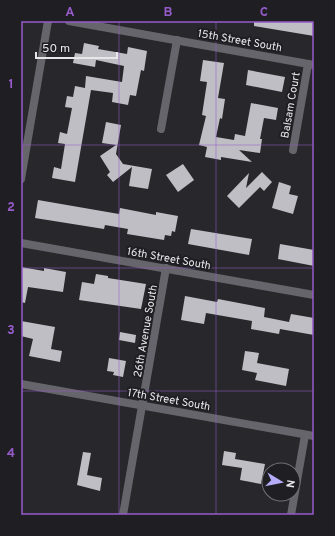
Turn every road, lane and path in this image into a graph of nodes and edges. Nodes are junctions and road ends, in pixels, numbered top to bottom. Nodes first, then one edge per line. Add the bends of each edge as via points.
1 (48, 21) edge
2 (69, 21) edge
3 (177, 40) junction
4 (311, 64) edge
5 (161, 129) dead end
6 (293, 150) dead end
7 (21, 179) edge
8 (21, 243) edge
9 (166, 268) junction
10 (314, 295) edge
11 (21, 384) edge
12 (143, 406) junction
13 (305, 435) junction
14 (314, 436) edge
15 (123, 515) edge
16 (291, 515) edge

1 - 7 street
2 - 3 street, 15th Street South
3 - 4 street, 15th Street South
3 - 5 street
4 - 6 street, Balsam Court
8 - 9 street, 16th Street South
9 - 10 street, 16th Street South
9 - 12 street, 26th Avenue South
11 - 12 street, 17th Street South
12 - 13 street, 17th Street South
12 - 15 street, 26th Avenue South
13 - 14 street, 17th Street South
13 - 16 street

